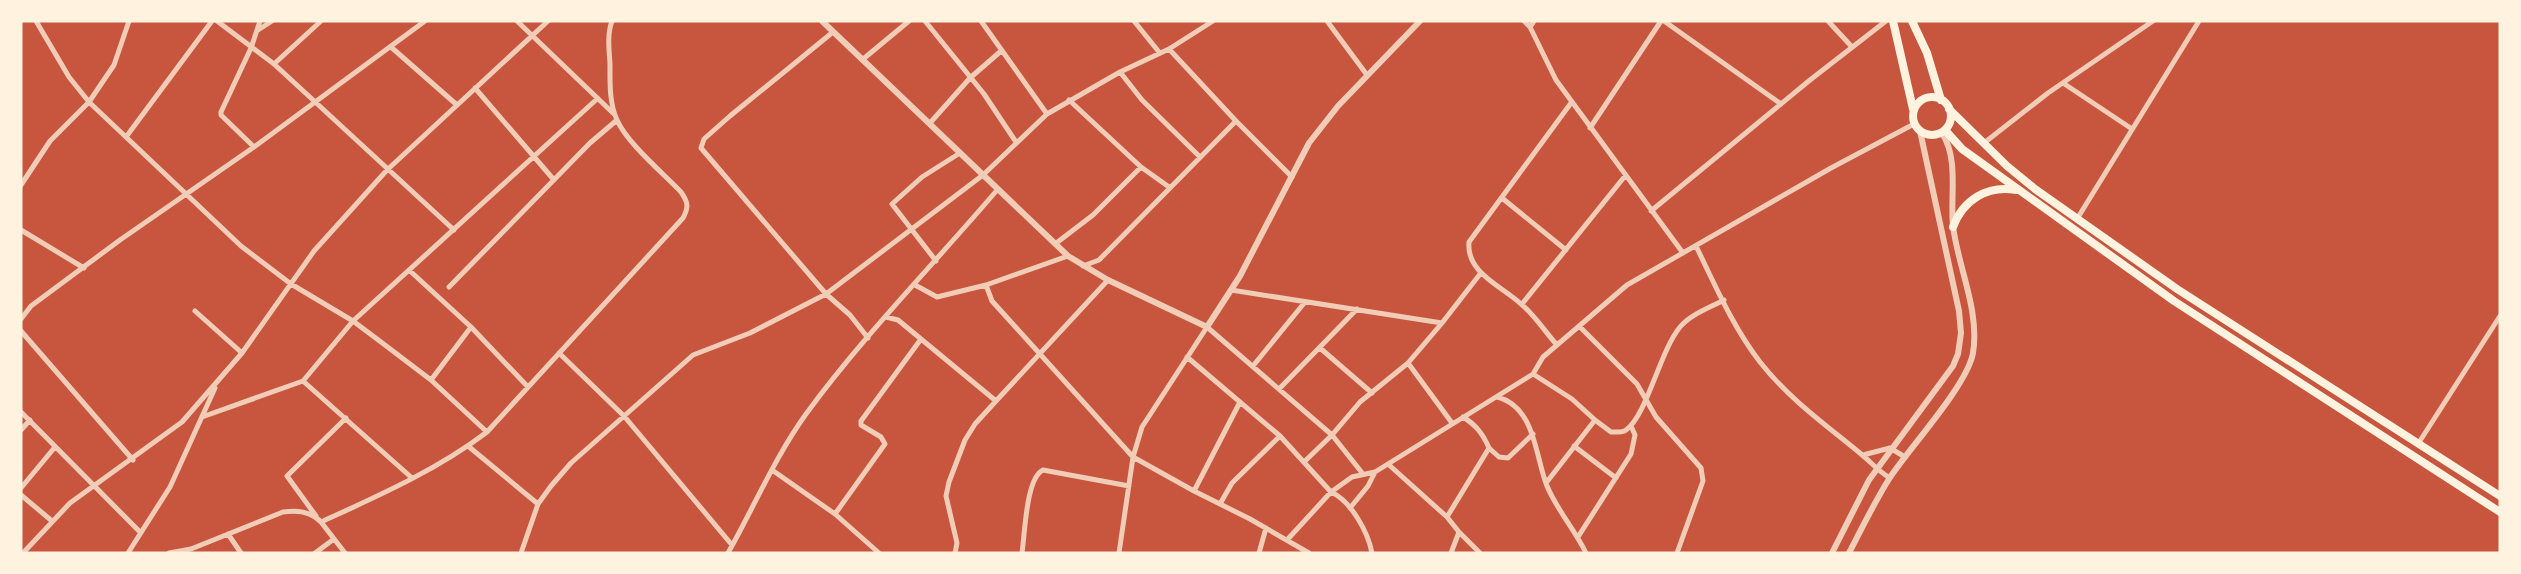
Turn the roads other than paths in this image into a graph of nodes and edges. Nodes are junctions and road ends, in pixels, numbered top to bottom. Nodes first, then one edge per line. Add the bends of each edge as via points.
1 (36, 21) edge
2 (129, 21) edge
3 (212, 21) edge
4 (217, 21) edge
5 (260, 21) edge
6 (272, 21) edge
7 (321, 21) edge
8 (425, 21) edge
9 (517, 21) edge
10 (548, 21) edge
11 (612, 21) edge
12 (822, 21) edge
13 (908, 21) edge
14 (926, 21) edge
15 (981, 21) edge
16 (1134, 21) edge
17 (1214, 21) edge
18 (1327, 21) edge
19 (1420, 21) edge
20 (1524, 21) edge
21 (1534, 21) edge
22 (1662, 21) edge
23 (1828, 21) edge
24 (1886, 21) edge
25 (1893, 21) edge
26 (1912, 21) edge
27 (2153, 21) edge
28 (2197, 22) edge
29 (1530, 27) junction
30 (258, 30) junction
31 (832, 32) junction
32 (532, 36) junction
33 (391, 47) junction
34 (1852, 47) junction
35 (251, 48) junction
36 (1169, 49) junction
37 (1001, 51) junction
38 (1159, 52) junction
39 (862, 60) junction
40 (274, 64) junction
41 (1120, 72) junction
42 (1368, 75) junction
43 (970, 78) junction
44 (2063, 83) junction
45 (475, 88) junction
46 (597, 99) junction
47 (1069, 100) junction
48 (1942, 100) junction
49 (89, 102) junction
50 (313, 102) junction
51 (1571, 103) junction
52 (1781, 104) junction
53 (456, 105) junction
54 (1950, 109) junction
55 (1913, 110) junction
56 (1047, 114) junction
57 (616, 118) junction
58 (1236, 121) junction
59 (930, 124) junction
60 (1914, 124) junction
61 (1590, 128) junction
62 (2132, 129) junction
63 (1920, 132) junction
64 (1943, 132) junction
65 (126, 137) junction
66 (1016, 142) junction
67 (1984, 143) junction
68 (254, 147) junction
69 (960, 153) junction
70 (535, 157) junction
71 (1200, 157) junction
72 (1141, 167) junction
73 (387, 170) junction
74 (983, 176) junction
75 (1625, 176) junction
76 (1292, 177) junction
77 (554, 180) junction
78 (21, 186) edge
79 (1169, 187) junction
80 (998, 189) junction
81 (2017, 190) junction
82 (186, 194) junction
83 (1502, 198) junction
84 (1651, 211) junction
85 (2077, 219) junction
86 (1953, 227) junction
87 (21, 230) edge
88 (454, 230) junction
89 (911, 230) junction
90 (1055, 244) junction
91 (1696, 246) junction
92 (1566, 250) junction
93 (1683, 253) junction
94 (1068, 256) junction
95 (936, 261) junction
96 (1083, 266) junction
97 (84, 268) junction
98 (409, 270) junction
99 (1480, 274) junction
100 (1108, 280) junction
101 (291, 284) junction
102 (915, 285) junction
103 (986, 285) junction
104 (449, 286) dead end
105 (1231, 290) junction
106 (826, 294) junction
107 (1724, 300) junction
108 (1305, 302) junction
109 (1522, 304) junction
110 (1357, 309) junction
111 (195, 311) dead end
112 (2500, 316) edge
113 (886, 317) junction
114 (21, 319) edge
115 (353, 321) junction
116 (1442, 323) junction
117 (1579, 326) junction
118 (470, 327) junction
119 (1207, 327) junction
120 (21, 331) edge
121 (868, 338) junction
122 (921, 339) junction
123 (1557, 345) junction
124 (1320, 348) junction
125 (559, 353) junction
126 (242, 354) junction
127 (1040, 354) junction
128 (1187, 357) junction
129 (1408, 363) junction
130 (1253, 366) junction
131 (1532, 374) junction
132 (431, 380) junction
133 (303, 381) junction
134 (217, 383) junction
135 (528, 387) junction
136 (1279, 389) junction
137 (1372, 393) junction
138 (1497, 397) junction
139 (1646, 397) junction
140 (996, 401) junction
141 (1240, 402) junction
142 (21, 412) edge
143 (624, 416) junction
144 (202, 417) junction
145 (1463, 417) junction
146 (346, 418) junction
147 (30, 420) junction
148 (1595, 420) junction
149 (1452, 423) junction
150 (1631, 426) junction
151 (21, 430) edge
152 (487, 432) junction
153 (1533, 434) junction
154 (1332, 435) junction
155 (1280, 436) junction
156 (2418, 444) junction
157 (468, 446) junction
158 (1574, 446) junction
159 (55, 447) junction
160 (1489, 448) junction
161 (1890, 448) junction
162 (1862, 455) junction
163 (1133, 457) junction
164 (1906, 457) junction
165 (133, 460) junction
166 (1304, 462) junction
167 (1388, 464) junction
168 (1876, 469) junction
169 (772, 470) junction
170 (1375, 472) junction
171 (1362, 474) junction
172 (412, 478) junction
173 (1616, 478) junction
174 (1890, 478) junction
175 (1546, 483) junction
176 (1129, 486) junction
177 (93, 487) junction
178 (21, 488) edge
179 (1194, 491) junction
180 (1331, 492) junction
181 (21, 495) edge
182 (2500, 496) edge
183 (538, 504) junction
184 (1220, 504) junction
185 (1350, 508) junction
186 (2500, 512) edge
187 (835, 514) junction
188 (1447, 517) junction
189 (320, 520) junction
190 (52, 521) junction
191 (1266, 528) junction
192 (140, 532) junction
193 (1459, 532) junction
194 (228, 534) junction
195 (1578, 537) junction
196 (334, 539) junction
197 (1287, 540) junction
198 (732, 545) junction
199 (23, 553) edge
200 (128, 553) edge
201 (169, 553) edge
202 (241, 553) edge
203 (314, 553) edge
204 (345, 553) edge
205 (521, 553) edge
206 (728, 553) edge
207 (879, 553) edge
208 (955, 553) edge
209 (1022, 553) edge
210 (1120, 553) edge
211 (1259, 553) edge
212 (1309, 553) edge
213 (1372, 553) edge
214 (1451, 553) edge
215 (1480, 553) edge
216 (1586, 553) edge
217 (1677, 553) edge
218 (1832, 553) edge
219 (1849, 553) edge

1 - 49 street via 69,77
2 - 49 street via 114,65
3 - 65 street
4 - 35 street
5 - 30 street
6 - 30 street
7 - 40 street
8 - 33 street
9 - 32 street
10 - 32 street
11 - 57 street via 609,30 610,77
12 - 31 street
13 - 39 street
14 - 43 street
15 - 37 street
16 - 38 street
17 - 36 street
18 - 42 street
19 - 42 street
20 - 29 street
21 - 29 street
22 - 52 street
22 - 61 street
23 - 34 street
24 - 34 street
25 - 55 main road
26 - 48 main road via 1927,53
27 - 44 street
28 - 62 street
29 - 51 street
30 - 35 street
31 - 39 street
31 - 106 street via 704,139 701,148
32 - 45 street
32 - 46 street
33 - 50 street
33 - 53 street
34 - 52 street
35 - 40 street
35 - 68 street via 221,115
36 - 38 street
36 - 58 street
37 - 43 street
37 - 56 street
38 - 41 street
39 - 59 street
40 - 50 street
41 - 47 street
41 - 71 street via 1142,100
42 - 76 street via 1338,106 1309,144
43 - 59 street
43 - 66 street
44 - 62 street
44 - 67 street
45 - 53 street
45 - 70 street
46 - 57 street
46 - 70 street
47 - 56 street
47 - 72 street
48 - 54 main road
48 - 55 main road via 1925,98
49 - 65 street
49 - 78 street via 50,141
50 - 68 street
50 - 73 street
51 - 61 street
51 - 83 street
52 - 84 street
53 - 73 street
54 - 64 main road via 1950,121
54 - 67 main road
55 - 60 main road
56 - 66 street
57 - 77 street
57 - 125 street via 628,137 681,192 688,208 683,218
58 - 71 street
58 - 76 street
59 - 69 street
60 - 63 main road
60 - 91 street
61 - 75 street
62 - 85 street
63 - 64 main road via 1931,136
63 - 161 street via 1961,333 1953,366
64 - 81 main road
64 - 86 street via 1952,158
65 - 82 street
66 - 74 street
67 - 85 main road via 2007,166
68 - 82 street
69 - 74 street
69 - 89 street via 922,177 893,203
70 - 77 street
70 - 88 street
71 - 79 street
72 - 79 street
72 - 90 street via 1093,215
73 - 88 street
73 - 101 street via 314,251
74 - 80 street
74 - 89 street
75 - 84 street
75 - 92 street
76 - 105 street
77 - 104 street
79 - 96 street via 1099,260
80 - 90 street
80 - 95 street
81 - 86 main road via 1997,189 1978,196 1962,209
81 - 186 main road via 2174,301
82 - 97 street
82 - 101 street via 241,246
83 - 92 street
83 - 99 street via 1469,242
84 - 93 street
85 - 156 main road via 2177,289
86 - 164 street via 1972,322 1972,353 1960,382
87 - 97 street
88 - 98 street
89 - 95 street
89 - 106 street
90 - 94 street
91 - 93 street
91 - 107 street
92 - 109 street
93 - 117 street via 1627,285
94 - 96 street
94 - 103 street
95 - 102 street
96 - 100 street
97 - 114 street via 31,306
98 - 115 street
98 - 118 street
99 - 109 street
99 - 116 street
100 - 119 street
100 - 127 street
101 - 115 street
101 - 126 street
102 - 103 street via 937,297
102 - 113 street
103 - 127 street via 992,302
105 - 108 street
105 - 119 street
106 - 121 street via 850,315
106 - 143 street via 739,339 693,354
107 - 139 street via 1681,326 1671,339
107 - 162 street via 1760,362 1800,404
108 - 110 street
108 - 130 street
109 - 123 street
110 - 116 street
110 - 124 street
111 - 126 street
112 - 156 street
113 - 121 street
113 - 122 street via 898,320
115 - 132 street
115 - 133 street
116 - 129 street
117 - 123 street
117 - 139 street via 1621,366
118 - 132 street
118 - 135 street
119 - 128 street
119 - 130 street
120 - 165 street
121 - 169 street via 805,415
122 - 140 street
122 - 187 street via 861,421 861,426 881,437 885,444
123 - 131 street via 1543,357
124 - 136 street
124 - 137 street
125 - 135 street
125 - 143 street
126 - 134 street
127 - 140 street
127 - 163 street
128 - 141 street
128 - 163 street via 1147,418
129 - 137 street
129 - 149 street
130 - 136 street
131 - 138 street
131 - 148 street via 1572,400
132 - 152 street
133 - 144 street
133 - 146 street
134 - 144 street
134 - 165 street via 182,422
135 - 152 street
136 - 154 street
137 - 154 street
138 - 145 street
138 - 153 street via 1508,400
139 - 150 street
139 - 217 street via 1656,417 1701,468 1703,475
140 - 208 street via 974,424 965,440 946,490 946,503 957,543
141 - 155 street
141 - 179 street
142 - 147 street
143 - 183 street via 570,463
143 - 198 street
144 - 192 street via 170,487
145 - 149 street
145 - 160 street via 1485,437
146 - 172 street
146 - 189 street via 287,476
147 - 151 street
147 - 159 street
148 - 150 street via 1611,432 1624,431
148 - 158 street
149 - 167 street
150 - 173 street via 1634,444
152 - 157 street
153 - 160 street via 1508,458 1499,457
153 - 175 street
154 - 166 street
154 - 171 street
155 - 166 street
155 - 184 street via 1232,483
156 - 182 main road
157 - 172 street
157 - 183 street
158 - 173 street
158 - 175 street
159 - 177 street
159 - 178 street
160 - 188 street
161 - 162 street
161 - 164 street
161 - 168 street
162 - 168 street
163 - 176 street
163 - 179 street
164 - 174 street
165 - 177 street
166 - 180 street
167 - 170 street
167 - 188 street
168 - 174 street
168 - 218 street
169 - 187 street
169 - 198 street
170 - 171 street
170 - 185 street
171 - 180 street
172 - 189 street
173 - 195 street
174 - 219 street
175 - 195 street
176 - 209 street via 1043,470 1038,472 1032,486
176 - 210 street
177 - 190 street
177 - 192 street
179 - 184 street
180 - 185 street via 1340,496
180 - 197 street
181 - 190 street
183 - 205 street
184 - 191 street
185 - 213 street
187 - 207 street
188 - 193 street
189 - 194 street via 294,510
189 - 196 street
190 - 199 street
191 - 197 street
191 - 211 street
192 - 200 street
193 - 214 street
193 - 215 street
194 - 201 street via 191,549
194 - 202 street
195 - 216 street
196 - 203 street
196 - 204 street
197 - 212 street
198 - 206 street

